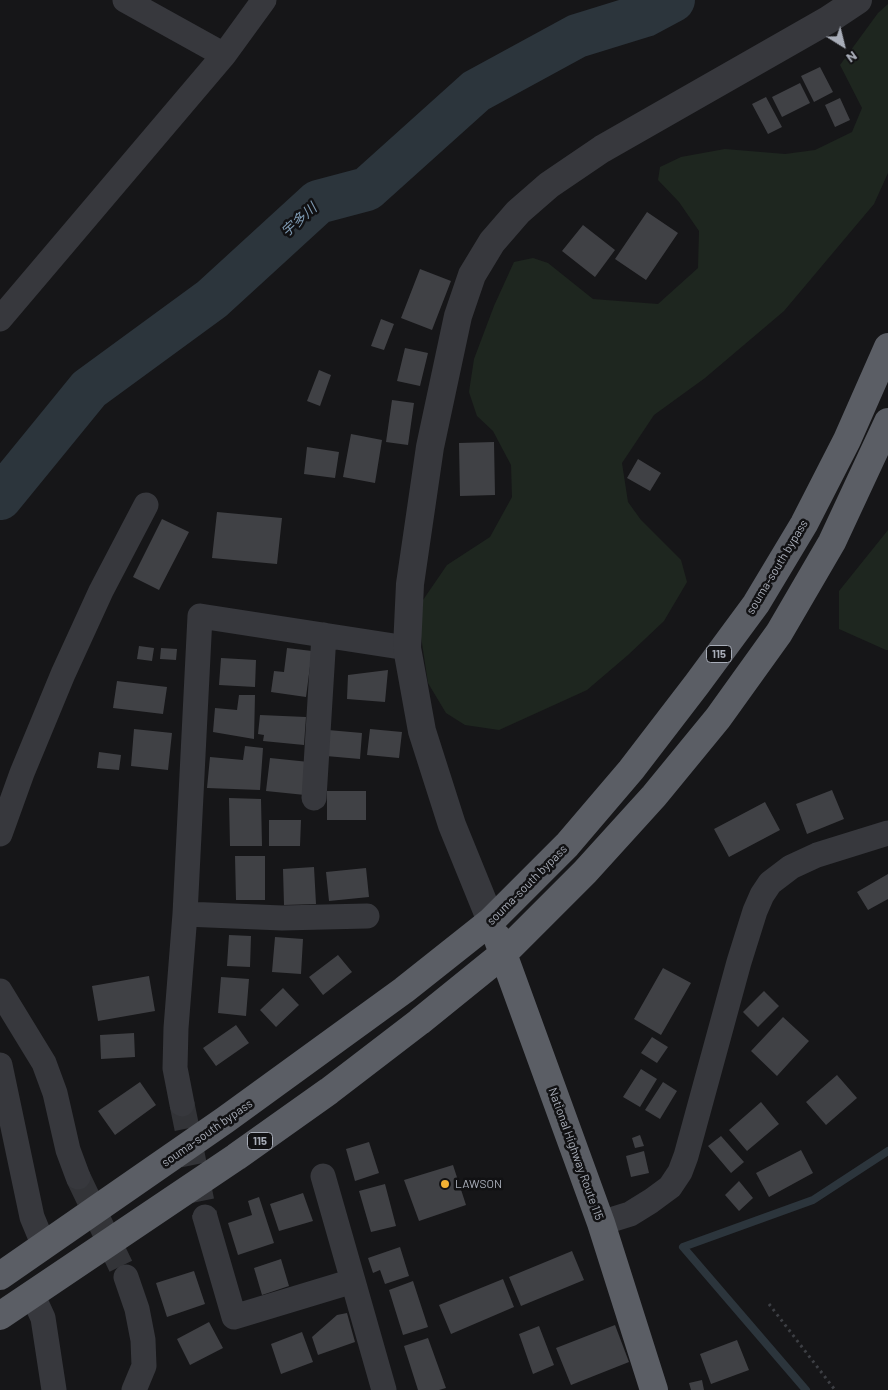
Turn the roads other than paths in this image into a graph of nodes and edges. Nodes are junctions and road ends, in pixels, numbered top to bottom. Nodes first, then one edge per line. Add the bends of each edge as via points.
1 (125, 0) edge
2 (264, 0) edge
3 (858, 0) edge
4 (224, 55) junction
5 (0, 319) edge
6 (888, 347) edge
7 (888, 422) edge
8 (146, 505) dead end
9 (324, 636) junction
10 (407, 648) junction
11 (314, 798) dead end
12 (888, 833) edge
13 (0, 834) edge
14 (185, 914) junction
15 (367, 916) dead end
16 (491, 921) junction
17 (503, 954) junction
18 (0, 991) edge
19 (0, 1065) edge
20 (182, 1104) tunnel mouth
21 (324, 1176) dead end
22 (78, 1177) tunnel mouth
23 (205, 1217) tunnel mouth
24 (601, 1223) junction
25 (44, 1246) junction
26 (2, 1275) edge
27 (126, 1277) tunnel mouth
28 (353, 1281) junction
29 (32, 1294) junction
30 (3, 1314) edge
31 (648, 1389) edge
32 (54, 1390) edge
33 (134, 1390) edge
34 (384, 1390) edge

1 - 4 street
2 - 4 street
3 - 10 street via 602,149 549,185 518,212 492,242 472,275 458,316 430,447 410,584
4 - 5 street
6 - 16 highway, souma-south bypass / 115 via 813,507 756,604 631,770 566,845
7 - 17 highway, 115 via 832,542 780,633 718,718 654,796
8 - 13 street via 63,674
9 - 10 street
9 - 11 street
9 - 14 street via 200,616
10 - 16 street via 425,740 452,825
12 - 24 street via 817,855 791,867 770,883 755,911 739,962 680,1172 670,1187 651,1201 630,1214
14 - 15 street via 282,918
14 - 20 street via 175,1060
16 - 17 highway, National Highway Route 115
16 - 25 highway, souma-south bypass / 115 via 310,1060
17 - 24 highway, National Highway Route 115
17 - 29 highway, 115 via 236,1158
18 - 22 street via 44,1064
19 - 25 street via 32,1217
21 - 28 street
23 - 28 street via 234,1317
24 - 31 highway, National Highway Route 115
25 - 26 highway, souma-south bypass / 115
27 - 33 street via 143,1340 144,1366
28 - 34 street
29 - 30 highway, 115
29 - 32 street via 43,1318

